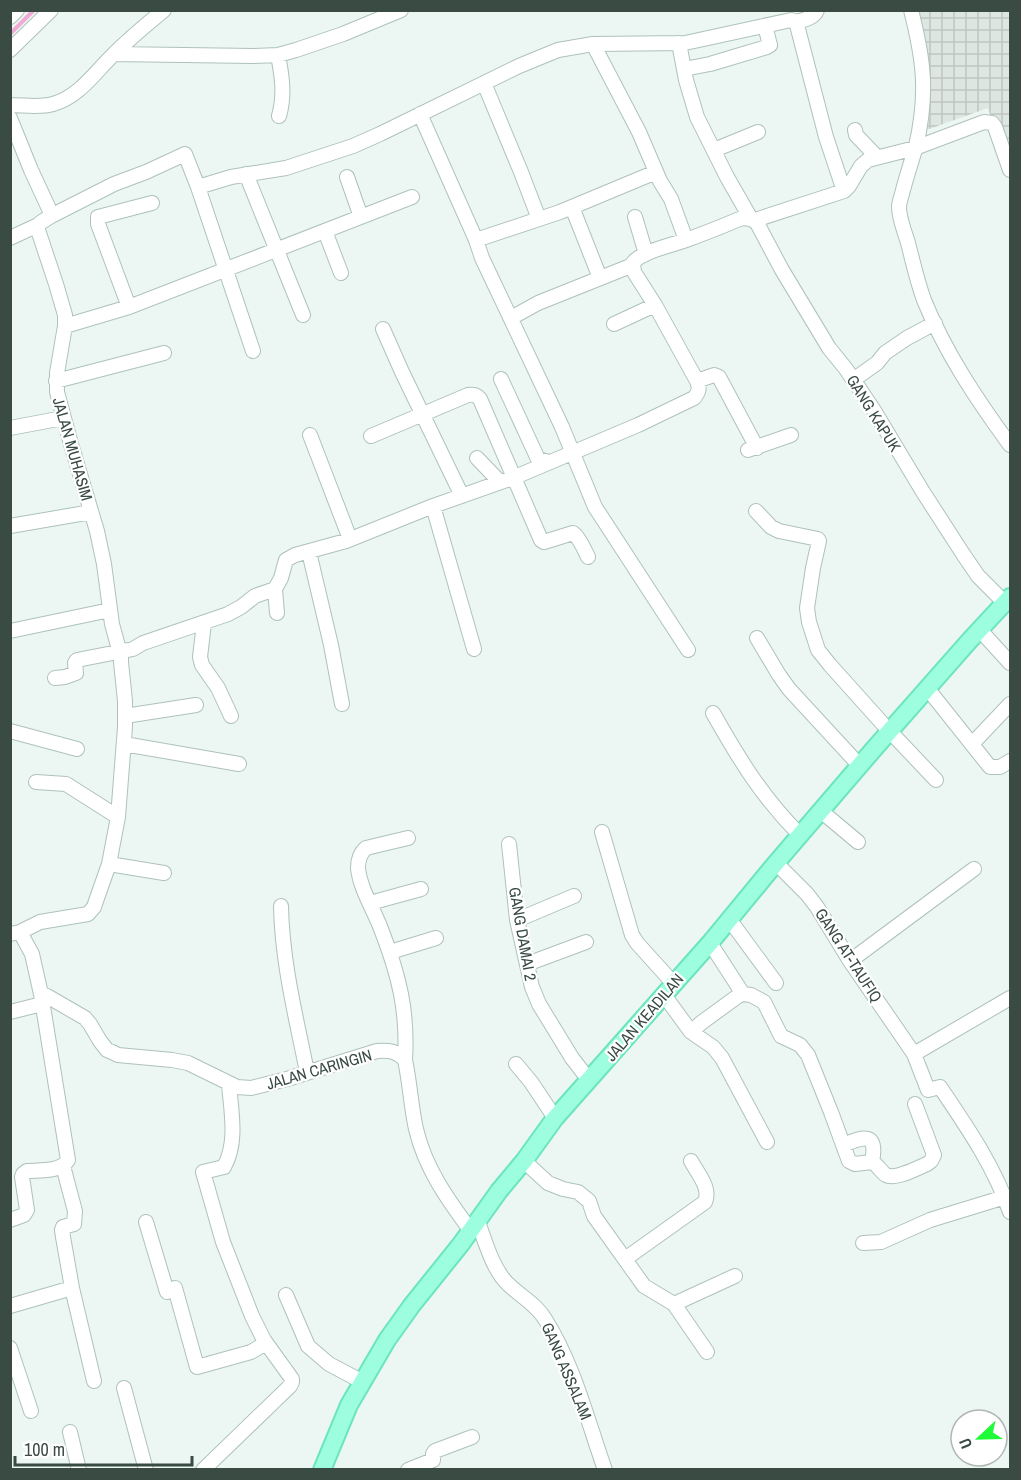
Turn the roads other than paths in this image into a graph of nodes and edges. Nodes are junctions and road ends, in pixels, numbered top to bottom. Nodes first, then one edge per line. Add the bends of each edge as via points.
1 (17, 10) edge
2 (51, 10) edge
3 (401, 10) edge
4 (817, 10) edge
5 (160, 12) edge
6 (910, 12) edge
7 (380, 14) edge
8 (10, 17) edge
9 (796, 22) junction
10 (765, 26) junction
11 (678, 43) junction
12 (593, 44) junction
13 (10, 50) edge
14 (114, 54) junction
15 (278, 55) junction
16 (684, 69) junction
17 (484, 83) junction
18 (10, 105) edge
19 (420, 114) junction
20 (279, 116) dead end
21 (10, 118) edge
22 (855, 130) dead end
23 (758, 132) dead end
24 (915, 148) junction
25 (714, 150) junction
26 (877, 157) junction
27 (1011, 170) edge
28 (656, 172) junction
29 (246, 174) junction
30 (346, 177) dead end
31 (198, 188) junction
32 (844, 191) junction
33 (412, 197) dead end
34 (152, 203) dead end
35 (572, 207) junction
36 (51, 216) junction
37 (361, 217) junction
38 (635, 217) dead end
39 (539, 219) junction
40 (753, 219) junction
41 (38, 225) junction
42 (325, 231) junction
43 (10, 238) edge
44 (476, 240) junction
45 (686, 240) junction
46 (278, 249) junction
47 (646, 254) junction
48 (633, 266) junction
49 (225, 270) junction
50 (340, 273) dead end
51 (600, 278) junction
52 (655, 305) junction
53 (129, 308) junction
54 (303, 315) dead end
55 (511, 318) junction
56 (934, 323) junction
57 (614, 324) dead end
58 (65, 326) junction
59 (383, 329) dead end
60 (253, 351) dead end
61 (164, 353) dead end
62 (501, 379) dead end
63 (853, 380) junction
64 (56, 381) junction
65 (697, 381) junction
66 (423, 414) junction
67 (63, 418) junction
68 (10, 428) edge
69 (310, 435) dead end
70 (791, 435) dead end
71 (371, 436) dead end
72 (1011, 445) edge
73 (573, 453) junction
74 (477, 458) dead end
75 (549, 462) junction
76 (515, 477) junction
77 (500, 483) junction
78 (462, 496) junction
79 (433, 506) junction
80 (756, 511) dead end
81 (91, 512) junction
82 (10, 526) edge
83 (350, 540) junction
84 (309, 552) junction
85 (588, 557) dead end
86 (275, 589) junction
87 (999, 595) edge
88 (110, 610) junction
89 (278, 613) dead end
90 (204, 623) junction
91 (980, 630) junction
92 (10, 631) edge
93 (757, 638) dead end
94 (474, 649) dead end
95 (688, 650) dead end
96 (120, 653) junction
97 (1011, 663) edge
98 (56, 678) dead end
99 (927, 688) junction
100 (342, 704) dead end
101 (1011, 704) edge
102 (196, 705) dead end
103 (713, 713) dead end
104 (125, 716) junction
105 (231, 716) dead end
106 (890, 731) junction
107 (10, 732) edge
108 (124, 744) junction
109 (972, 744) junction
110 (77, 749) dead end
111 (1011, 762) edge
112 (239, 764) dead end
113 (860, 766) junction
114 (936, 780) dead end
115 (36, 782) dead end
116 (821, 811) junction
117 (118, 817) junction
118 (796, 831) junction
119 (602, 832) dead end
120 (408, 838) dead end
121 (858, 842) dead end
122 (509, 844) dead end
123 (776, 863) junction
124 (109, 864) junction
125 (974, 869) dead end
126 (164, 873) dead end
127 (421, 889) dead end
128 (574, 896) dead end
129 (370, 903) junction
130 (280, 906) dead end
131 (729, 919) junction
132 (517, 920) junction
133 (15, 933) edge
134 (436, 938) dead end
135 (586, 942) dead end
136 (708, 945) junction
137 (390, 952) junction
138 (850, 961) junction
139 (527, 964) junction
140 (776, 983) dead end
141 (669, 989) junction
142 (740, 995) junction
143 (1011, 998) edge
144 (41, 999) junction
145 (10, 1012) edge
146 (691, 1032) junction
147 (914, 1054) junction
148 (405, 1060) junction
149 (516, 1064) dead end
150 (307, 1072) junction
151 (585, 1075) junction
152 (229, 1084) junction
153 (915, 1104) dead end
154 (555, 1118) junction
155 (767, 1142) dead end
156 (843, 1145) junction
157 (524, 1161) junction
158 (691, 1161) dead end
159 (872, 1162) junction
160 (63, 1166) junction
161 (1005, 1197) junction
162 (1011, 1212) edge
163 (10, 1221) edge
164 (146, 1222) dead end
165 (474, 1227) junction
166 (863, 1242) dead end
167 (625, 1259) junction
168 (735, 1276) dead end
169 (72, 1288) junction
170 (286, 1295) dead end
171 (674, 1304) junction
172 (10, 1306) edge
173 (266, 1343) junction
174 (10, 1348) edge
175 (706, 1352) dead end
176 (94, 1382) dead end
177 (363, 1382) junction
178 (124, 1388) dead end
179 (31, 1411) dead end
180 (70, 1432) dead end
181 (472, 1437) dead end
182 (79, 1470) edge
183 (146, 1470) edge
184 (202, 1470) edge
185 (322, 1470) edge
186 (408, 1470) edge
187 (605, 1470) edge

1 - 8 street
2 - 13 street
3 - 7 street
4 - 9 street
5 - 14 street
6 - 24 street via 921,54 924,91
7 - 15 street via 344,34
9 - 10 street
9 - 32 street
10 - 11 street
10 - 16 street via 770,45 767,47
11 - 12 street
11 - 16 street, GANG KAPUK
12 - 17 street via 558,50
12 - 28 street
14 - 15 street
14 - 18 street via 83,86 61,101 40,106
15 - 20 street via 284,88
16 - 25 street, GANG KAPUK via 697,117
17 - 19 street
17 - 39 street
19 - 29 street via 367,140 315,159
19 - 44 street
21 - 36 street
22 - 26 street
23 - 25 street
24 - 26 street
24 - 27 street via 989,122 995,127
24 - 56 street via 899,206 916,274
25 - 40 street, GANG KAPUK
26 - 32 street via 864,163
28 - 35 street
28 - 45 street
29 - 31 street
29 - 46 street
30 - 37 street
31 - 36 street via 185,154
31 - 49 street
32 - 40 street
33 - 37 street
34 - 53 street via 98,217
35 - 39 street
35 - 51 street
36 - 41 street
37 - 42 street
38 - 47 street
39 - 44 street
40 - 45 street via 743,218
40 - 63 street, GANG KAPUK via 829,348
41 - 43 street
41 - 58 street, JALAN MUHASIM via 63,304
42 - 46 street
42 - 50 street
44 - 55 street
45 - 47 street
46 - 49 street
46 - 54 street
47 - 48 street via 635,260
48 - 51 street
48 - 52 street
49 - 53 street
49 - 60 street
51 - 55 street
52 - 57 street
52 - 65 street
53 - 58 street
55 - 73 street
56 - 63 street via 885,353
56 - 72 street via 975,395
58 - 64 street, JALAN MUHASIM
59 - 66 street
61 - 64 street
62 - 75 street via 538,459
63 - 87 street, GANG KAPUK via 963,555
64 - 67 street, JALAN MUHASIM
65 - 70 street via 720,377 752,449
65 - 73 street via 699,391 690,401
66 - 71 street
66 - 76 street via 477,395
66 - 78 street
67 - 68 street
67 - 81 street, JALAN MUHASIM
69 - 83 street
73 - 75 street
73 - 95 street via 595,507
74 - 77 street
75 - 76 street
76 - 77 street
76 - 85 street via 541,540 573,533
77 - 78 street
78 - 79 street
79 - 83 street
79 - 94 street
80 - 106 street via 779,531 818,539 807,608 818,650
81 - 82 street
81 - 88 street, JALAN MUHASIM
83 - 84 street
84 - 86 street via 286,560
84 - 100 street
86 - 89 street
86 - 90 street
87 - 91 main road, JALAN KEADILAN
88 - 92 street
88 - 96 street, JALAN MUHASIM
90 - 96 street
90 - 105 street via 202,665
91 - 97 street
91 - 99 main road, JALAN KEADILAN
93 - 113 street via 789,689
96 - 98 street via 77,660 76,673
96 - 104 street, JALAN MUHASIM
99 - 106 main road, JALAN KEADILAN
99 - 109 street
101 - 109 street
102 - 104 street
103 - 118 street via 749,775
104 - 108 street, JALAN MUHASIM
106 - 113 main road, JALAN KEADILAN
106 - 114 street
107 - 110 street
108 - 112 street
108 - 117 street, JALAN MUHASIM
109 - 111 street via 990,766 996,768
113 - 116 main road, JALAN KEADILAN
115 - 117 street via 66,784
116 - 118 main road, JALAN KEADILAN
116 - 121 street
117 - 124 street, JALAN MUHASIM
118 - 123 main road, JALAN KEADILAN
119 - 141 street via 632,935
120 - 129 street via 376,844 361,852 358,870
122 - 132 street, GANG DAMAI 2
123 - 131 main road, JALAN KEADILAN
123 - 138 street, GANG AT-TAUFIQ via 817,907
124 - 126 street
124 - 133 street, JALAN MUHASIM via 88,914 40,922
125 - 138 street
127 - 129 street
128 - 132 street
129 - 137 street
130 - 150 street via 284,955
131 - 136 main road, JALAN KEADILAN
131 - 140 street
132 - 139 street, GANG DAMAI 2
133 - 144 street via 32,954
134 - 137 street
135 - 139 street
136 - 141 main road, JALAN KEADILAN
136 - 142 street
137 - 148 street via 403,1001
138 - 147 street, GANG AT-TAUFIQ
139 - 151 street, GANG DAMAI 2 via 539,1004
141 - 146 street
141 - 151 main road, JALAN KEADILAN
142 - 146 street
142 - 156 street via 764,1002 781,1036 800,1045 808,1055
143 - 147 street
144 - 145 street
144 - 152 street, JALAN CARINGIN via 47,996 85,1018 103,1045 118,1055 188,1064
144 - 160 street via 68,1160
146 - 155 street via 722,1058
147 - 161 street, GANG AT-TAUFIQ via 928,1090 940,1087 988,1162
148 - 150 street, JALAN CARINGIN via 394,1052 377,1051
148 - 165 street via 417,1131 427,1160 441,1187
149 - 154 street
150 - 152 street, JALAN CARINGIN via 251,1088
151 - 154 main road, JALAN KEADILAN
152 - 173 street via 233,1144 230,1156 224,1167 203,1172 228,1257
153 - 159 street via 934,1152 933,1159 895,1177 887,1176
154 - 157 main road, JALAN KEADILAN
156 - 159 street via 850,1163
156 - 159 street via 868,1138 874,1148
157 - 165 main road, JALAN KEADILAN
157 - 167 street via 548,1183 578,1192 590,1201 594,1216
158 - 167 street via 706,1187 705,1202
160 - 163 street via 23,1174 27,1209 24,1215
160 - 169 street via 75,1211 74,1224 62,1230
161 - 162 street
161 - 166 street via 930,1220 881,1242
164 - 173 street via 166,1292 175,1288 197,1367 251,1352
165 - 177 main road, JALAN KEADILAN via 412,1305
165 - 187 street, GANG ASSALAM via 503,1278 544,1317 580,1393
167 - 171 street via 644,1286
168 - 171 street
169 - 172 street
169 - 176 street
170 - 177 street via 308,1346 329,1364
171 - 175 street
173 - 184 street via 292,1384
174 - 179 street
177 - 185 main road, JALAN KEADILAN
178 - 183 street
180 - 182 street
181 - 186 street via 435,1451 433,1460

